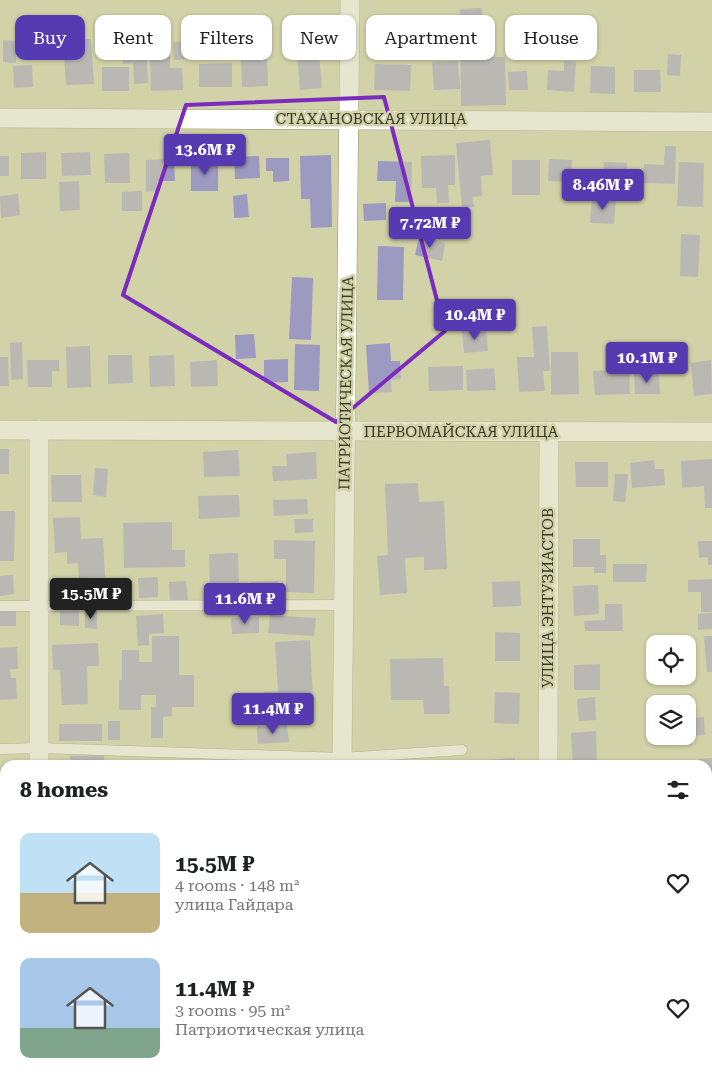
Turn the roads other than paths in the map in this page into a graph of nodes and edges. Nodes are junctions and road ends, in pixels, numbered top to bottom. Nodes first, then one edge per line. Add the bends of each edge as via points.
1 (350, 0) edge
2 (0, 118) edge
3 (349, 119) junction
4 (712, 122) edge
5 (0, 430) edge
6 (39, 430) junction
7 (346, 431) junction
8 (549, 432) junction
9 (712, 432) edge
10 (343, 605) junction
11 (0, 606) edge
12 (40, 607) junction
13 (0, 749) edge
14 (462, 750) dead end
15 (39, 756) edge
16 (281, 760) edge
17 (342, 760) edge
18 (353, 760) edge
19 (548, 760) edge

1 - 3 street, ПАТРИОТИЧЕСКАЯ УЛИЦА
2 - 3 street, СТАХАНОВСКАЯ УЛИЦА
3 - 4 street, СТАХАНОВСКАЯ УЛИЦА
3 - 7 street, ПАТРИОТИЧЕСКАЯ УЛИЦА
5 - 6 street, ПЕРВОМАЙСКАЯ УЛИЦА
6 - 7 street, ПЕРВОМАЙСКАЯ УЛИЦА
6 - 12 street
7 - 8 street, ПЕРВОМАЙСКАЯ УЛИЦА
7 - 10 street, ПАТРИОТИЧЕСКАЯ УЛИЦА
8 - 9 street, ПЕРВОМАЙСКАЯ УЛИЦА
8 - 19 street, УЛИЦА ЭНТУЗИАСТОВ
10 - 12 lane
10 - 17 street, ПАТРИОТИЧЕСКАЯ УЛИЦА
11 - 12 lane
12 - 15 street
13 - 15 lane
14 - 18 lane
15 - 16 lane

